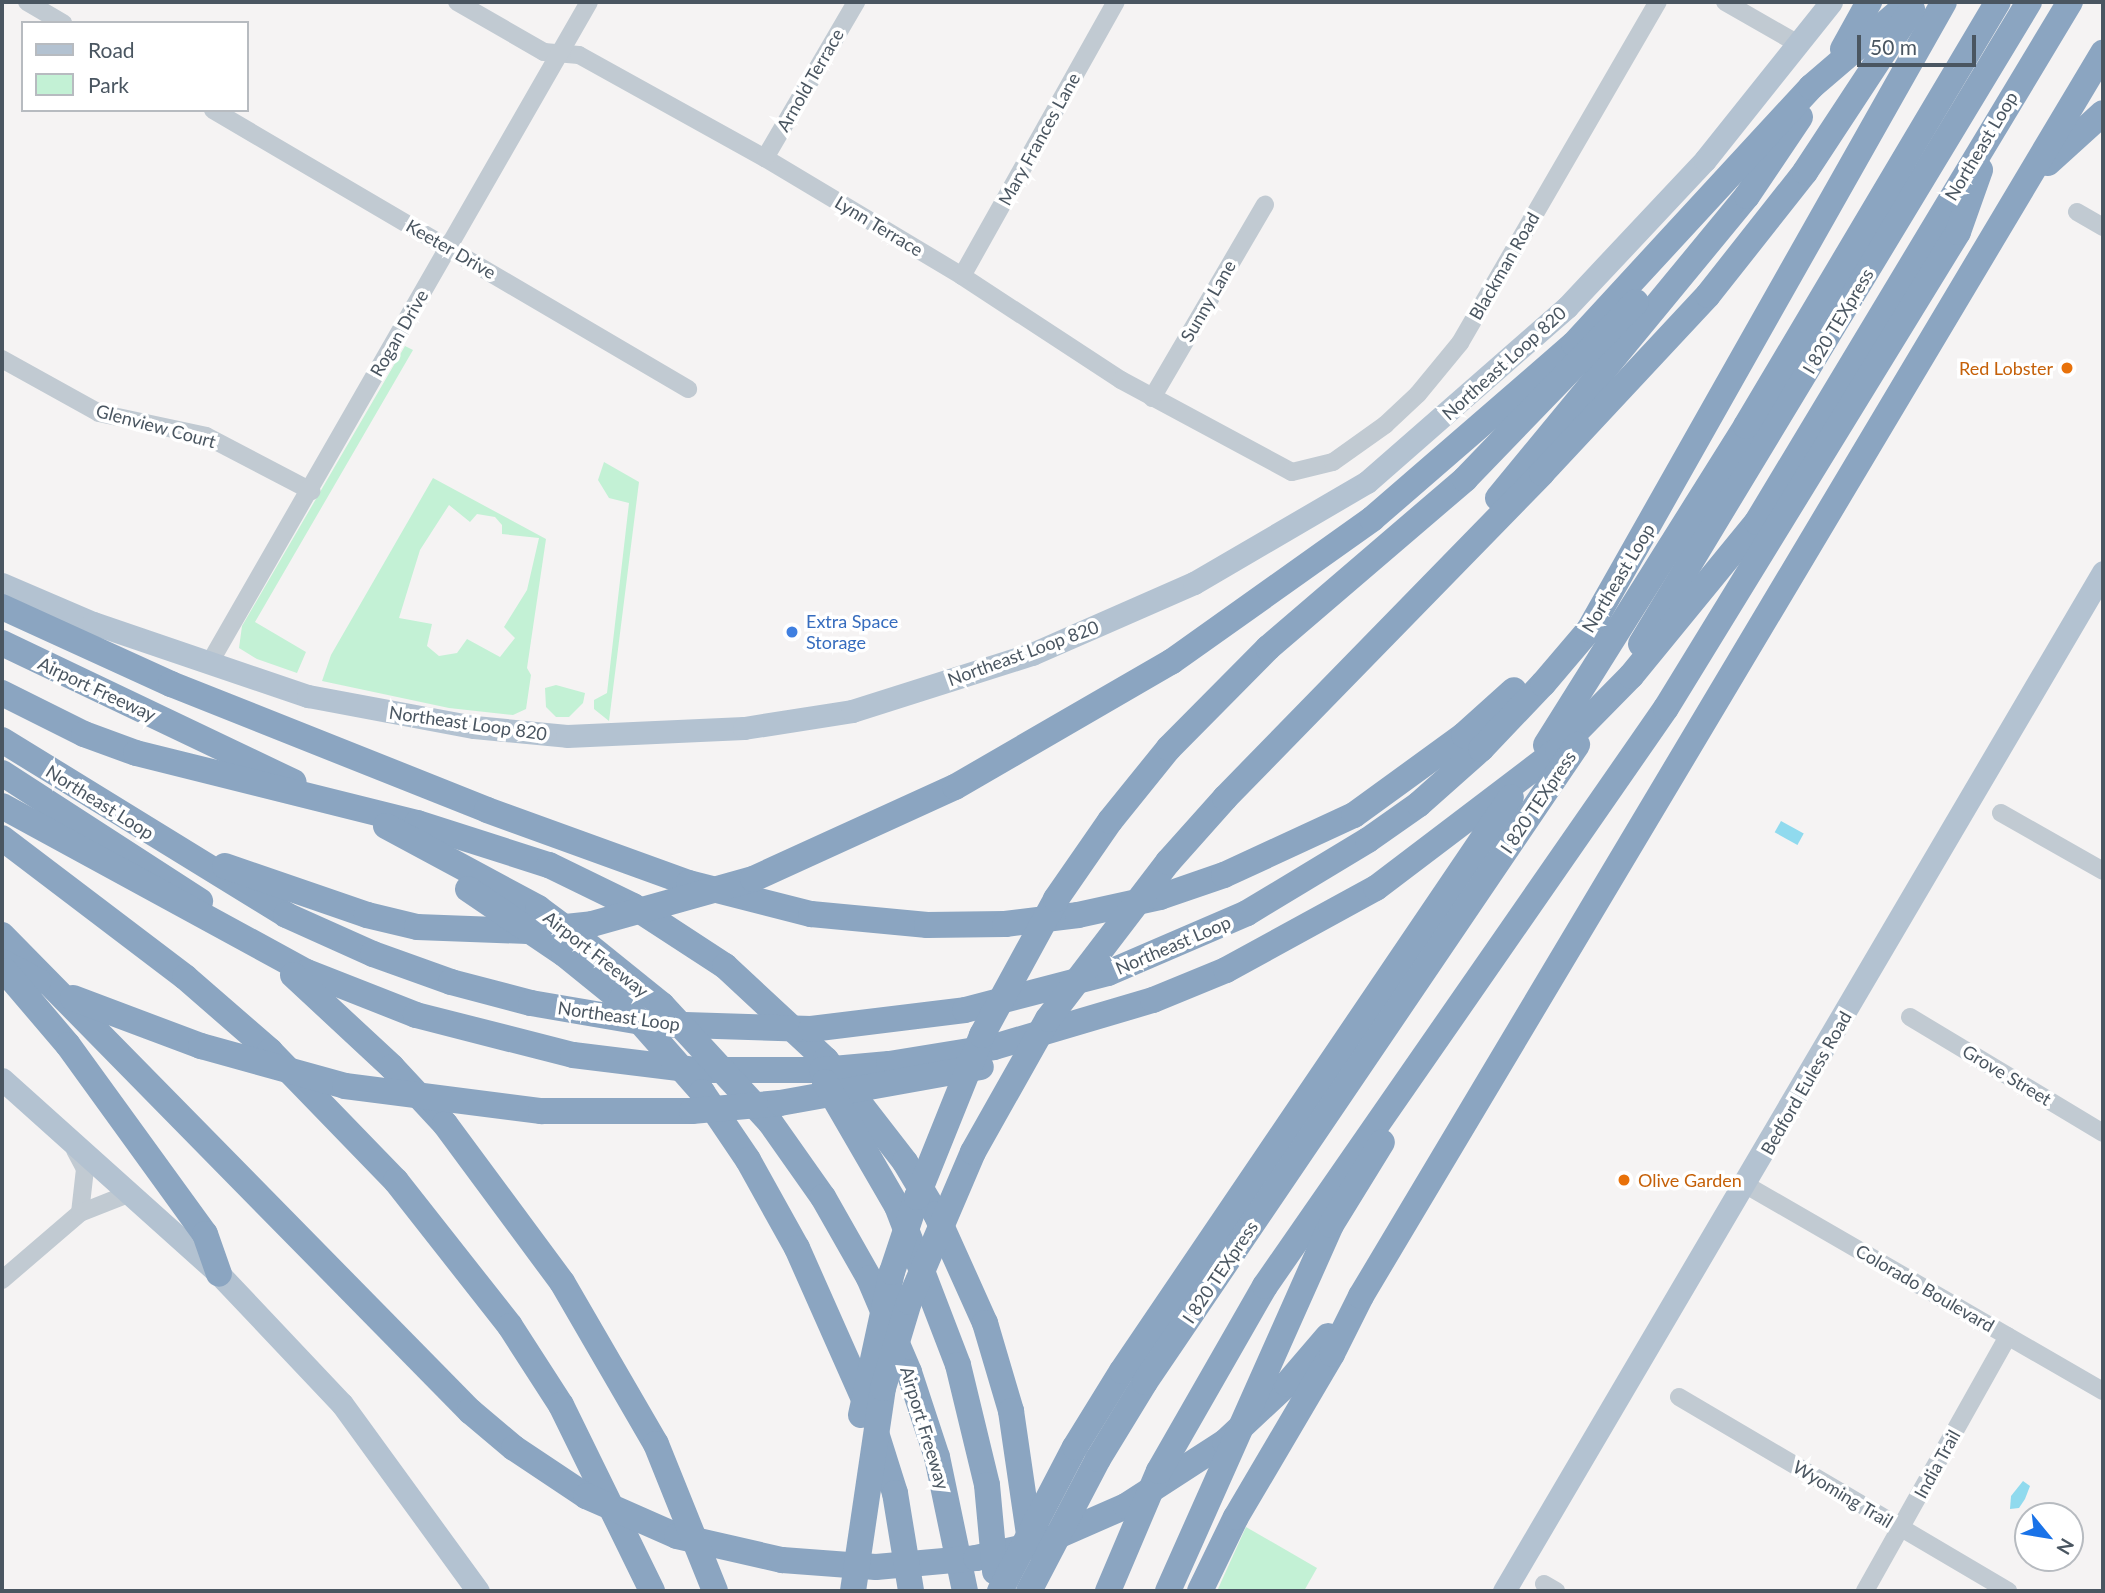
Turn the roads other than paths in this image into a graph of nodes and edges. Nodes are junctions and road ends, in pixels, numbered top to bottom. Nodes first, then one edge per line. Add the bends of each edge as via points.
1 (27, 2) edge
2 (457, 2) edge
3 (589, 2) edge
4 (856, 2) edge
5 (1116, 2) edge
6 (1658, 2) edge
7 (1725, 2) edge
8 (1831, 2) edge
9 (1869, 2) edge
10 (1910, 2) edge
11 (1917, 2) edge
12 (1944, 2) edge
13 (1998, 2) edge
14 (2029, 2) edge
15 (2070, 2) edge
16 (60, 21) edge
17 (1800, 45) junction
18 (559, 53) junction
19 (2103, 53) edge
20 (216, 112) edge
21 (2103, 113) edge
22 (1997, 119) junction
23 (765, 158) junction
24 (1739, 164) junction
25 (2015, 196) junction
26 (1265, 205) dead end
27 (2077, 212) dead end
28 (2103, 227) edge
29 (448, 248) junction
30 (962, 276) junction
31 (2, 359) edge
32 (688, 389) dead end
33 (1152, 398) junction
34 (1757, 433) junction
35 (1292, 472) joint
36 (311, 491) junction
37 (2103, 572) edge
38 (2, 584) edge
39 (1431, 586) junction
40 (2, 607) edge
41 (1589, 630) junction
42 (2, 643) edge
43 (209, 664) junction
44 (2, 693) edge
45 (2, 740) edge
46 (2, 773) edge
47 (2, 806) edge
48 (487, 810) junction
49 (2001, 813) dead end
50 (388, 827) junction
51 (2, 838) edge
52 (174, 848) junction
53 (2103, 871) edge
54 (2, 935) edge
55 (2, 965) edge
56 (1910, 1017) dead end
57 (1069, 1029) junction
58 (1417, 1062) junction
59 (2, 1079) edge
60 (2103, 1133) edge
61 (72, 1143) junction
62 (1746, 1185) junction
63 (128, 1194) junction
64 (80, 1213) junction
65 (219, 1274) junction
66 (2, 1280) edge
67 (1360, 1296) junction
68 (2008, 1336) junction
69 (2103, 1391) edge
70 (1679, 1397) dead end
71 (1901, 1529) junction
72 (478, 1591) edge
73 (652, 1591) edge
74 (715, 1591) edge
75 (837, 1591) edge
76 (853, 1591) edge
77 (911, 1591) edge
78 (965, 1591) edge
79 (998, 1591) edge
80 (1030, 1591) edge
81 (1108, 1591) edge
82 (1168, 1591) edge
83 (1200, 1591) edge
84 (1504, 1591) edge
85 (1865, 1591) edge
86 (2008, 1591) edge

1 - 16 street
2 - 18 street, Lynn Terrace via 544,52
3 - 18 street, Rogan Drive
4 - 23 street, Arnold Terrace
5 - 30 street, Mary Frances Lane
6 - 35 street, Blackman Road via 1460,343 1385,425 1333,462
7 - 17 street
8 - 17 main road, Northeast Loop 820
9 - 39 highway via 1747,196 1528,459
10 - 24 highway via 1811,87
11 - 39 highway via 1805,172 1708,295
12 - 41 highway, Northeast Loop
13 - 34 highway, I 820 TEXpress
14 - 34 highway, I 820 TEXpress
15 - 22 highway, Northeast Loop
17 - 43 main road, Northeast Loop 820 via 1705,160 1567,307 1367,482 1194,583 1032,654 852,711 744,729 586,737 388,713 308,696
18 - 23 street, Lynn Terrace via 579,54
18 - 29 street, Rogan Drive
19 - 25 highway
20 - 29 street, Keeter Drive
21 - 25 highway
22 - 57 highway, Northeast Loop via 1757,522 1631,676 1558,750 1376,888 1226,970
22 - 58 highway via 1958,232 1688,672
23 - 30 street, Lynn Terrace
24 - 52 highway via 1574,344 1509,404 1241,616 1100,706 955,787 753,879 592,924 463,932 367,915
24 - 75 highway via 1695,231 1587,358 1465,479 1268,648 1169,748 1056,899 982,1035 896,1260 870,1358
25 - 67 highway
26 - 33 street, Sunny Lane
27 - 28 street
29 - 32 street, Keeter Drive
29 - 36 street, Rogan Drive
30 - 33 street, Lynn Terrace
31 - 36 street, Glenview Court via 99,412 206,436
33 - 35 street, Lynn Terrace
34 - 79 highway, I 820 TEXpress via 1122,1371 1075,1447
34 - 80 highway, I 820 TEXpress via 1609,696 1145,1382 1098,1459
36 - 43 street, Rogan Drive
37 - 62 main road, Bedford Euless Road
38 - 43 main road, Northeast Loop 820
39 - 76 highway via 1168,862 1048,1019 973,1152 934,1235 884,1388
40 - 48 highway via 171,684
41 - 48 highway via 1532,671 1485,718 1354,815 1224,876 1160,897 1078,915 1005,924 927,925 852,919 755,902
41 - 52 highway, Northeast Loop via 1481,749 1419,804 1304,883 1185,943 1023,999 884,1023 712,1029 596,1016 531,1003 451,982 373,954 286,915
42 - 50 highway, Airport Freeway
44 - 80 highway via 84,734 136,753 417,823 550,865 633,906 725,966 775,1010 867,1109 905,1162 961,1266 985,1323 1011,1411 1026,1489
45 - 52 highway, Northeast Loop
46 - 74 highway via 130,853 267,952 337,1013 445,1124 562,1282 617,1371 656,1444
47 - 57 highway via 307,972 416,1015 573,1055 695,1070 822,1070 981,1049
48 - 79 highway via 614,883 673,926 723,968 820,1073 897,1206 958,1365 987,1485
49 - 53 street
50 - 77 highway via 396,844 516,919 621,1000 702,1092 748,1160 797,1248 848,1360 895,1493
50 - 78 highway, Airport Freeway via 538,908 584,942 662,1005 771,1122 823,1196 869,1278 909,1372 937,1457
51 - 73 highway via 185,977 270,1051 396,1181 510,1326 561,1405
54 - 67 highway via 470,1411 514,1448 586,1496 637,1521 727,1550 782,1560 876,1567 975,1558 1038,1544 1126,1506 1225,1442 1287,1384
55 - 57 highway via 100,1009 252,1062 345,1086 440,1102 541,1111 692,1111 838,1095 984,1066
55 - 65 highway via 68,1045 205,1234
56 - 60 street, Grove Street
58 - 81 highway via 1265,1286 1200,1394 1159,1471
58 - 82 highway via 1412,1094 1331,1225
59 - 61 main road
61 - 63 main road
61 - 64 street via 85,1169
62 - 68 street, Colorado Boulevard
62 - 84 main road, Bedford Euless Road
63 - 64 street
63 - 65 main road
64 - 66 street
65 - 72 main road via 342,1404
67 - 83 highway via 1332,1354 1236,1517
68 - 69 street, Colorado Boulevard
68 - 71 street, India Trail
70 - 71 street, Wyoming Trail
71 - 85 street, India Trail
71 - 86 street, Wyoming Trail

